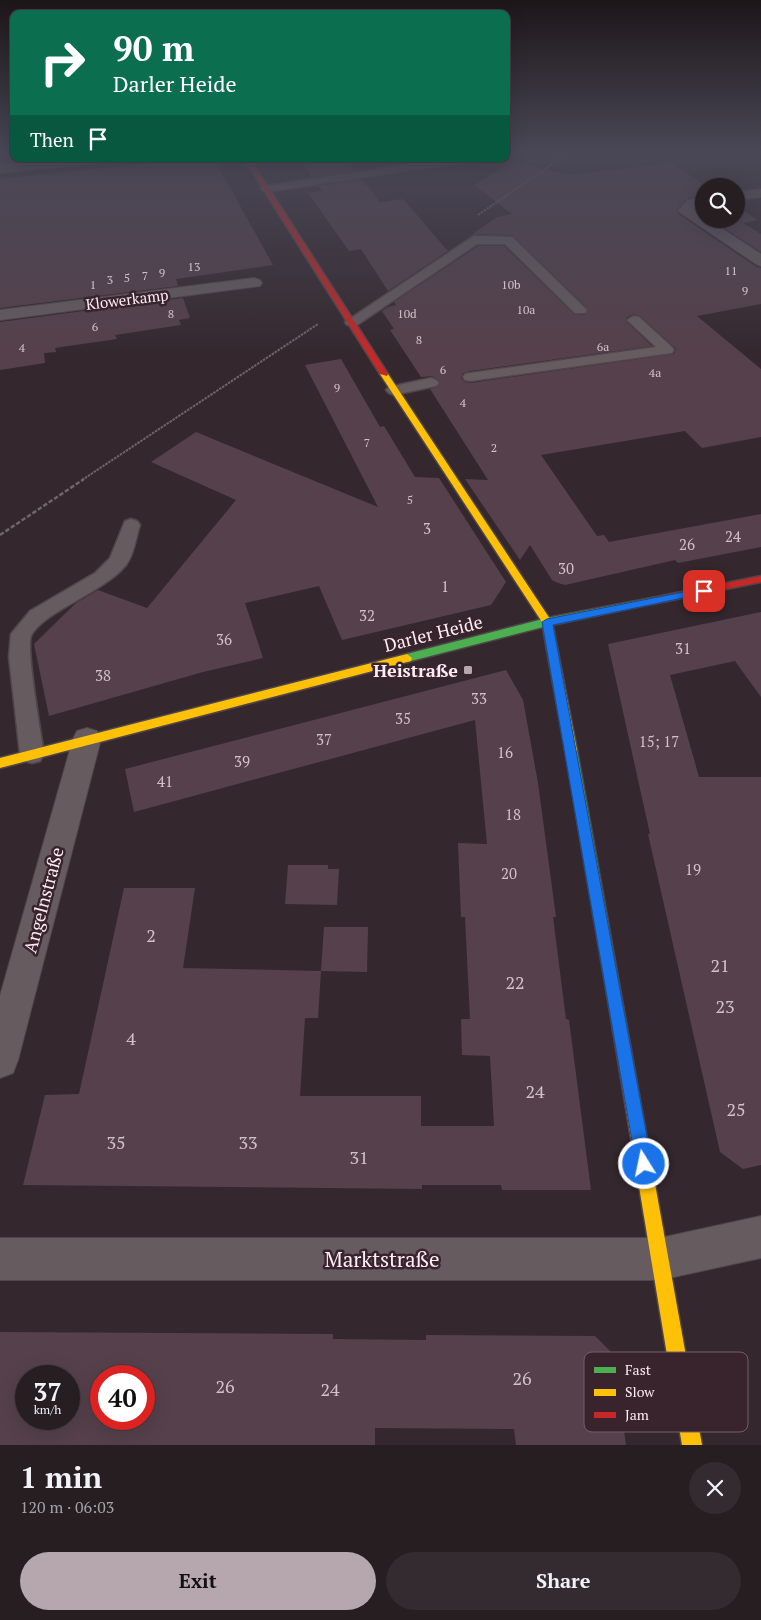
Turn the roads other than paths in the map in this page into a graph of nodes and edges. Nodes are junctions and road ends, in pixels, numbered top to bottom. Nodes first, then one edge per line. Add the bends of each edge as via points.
1 (286, 220) edge
2 (711, 228) edge
3 (761, 261) edge
4 (254, 283) dead end
5 (580, 310) dead end
6 (0, 315) edge
7 (634, 320) dead end
8 (352, 322) junction
9 (470, 377) dead end
10 (431, 383) dead end
11 (394, 390) junction
12 (131, 525) dead end
13 (761, 579) edge
14 (547, 622) junction
15 (87, 739) junction
16 (32, 754) junction
17 (0, 763) edge
18 (0, 1060) edge
19 (761, 1237) edge
20 (660, 1258) junction
21 (0, 1259) edge
22 (676, 1352) edge
23 (690, 1432) edge
24 (692, 1445) edge

1 - 8 street
2 - 3 street
4 - 6 street, Klowerkamp
5 - 8 lane via 508,240 474,240
7 - 9 lane via 667,350
8 - 11 street
10 - 11 lane
11 - 14 street
12 - 16 lane via 119,561 102,578 37,616 21,634 20,656
13 - 14 street, Darler Heide
14 - 15 street, Darler Heide
14 - 20 street
15 - 16 street, Darler Heide
15 - 18 street, Angelnstraße
16 - 17 street, Darler Heide
19 - 20 street, Marktstraße
20 - 21 street, Marktstraße
20 - 22 street
23 - 24 street

